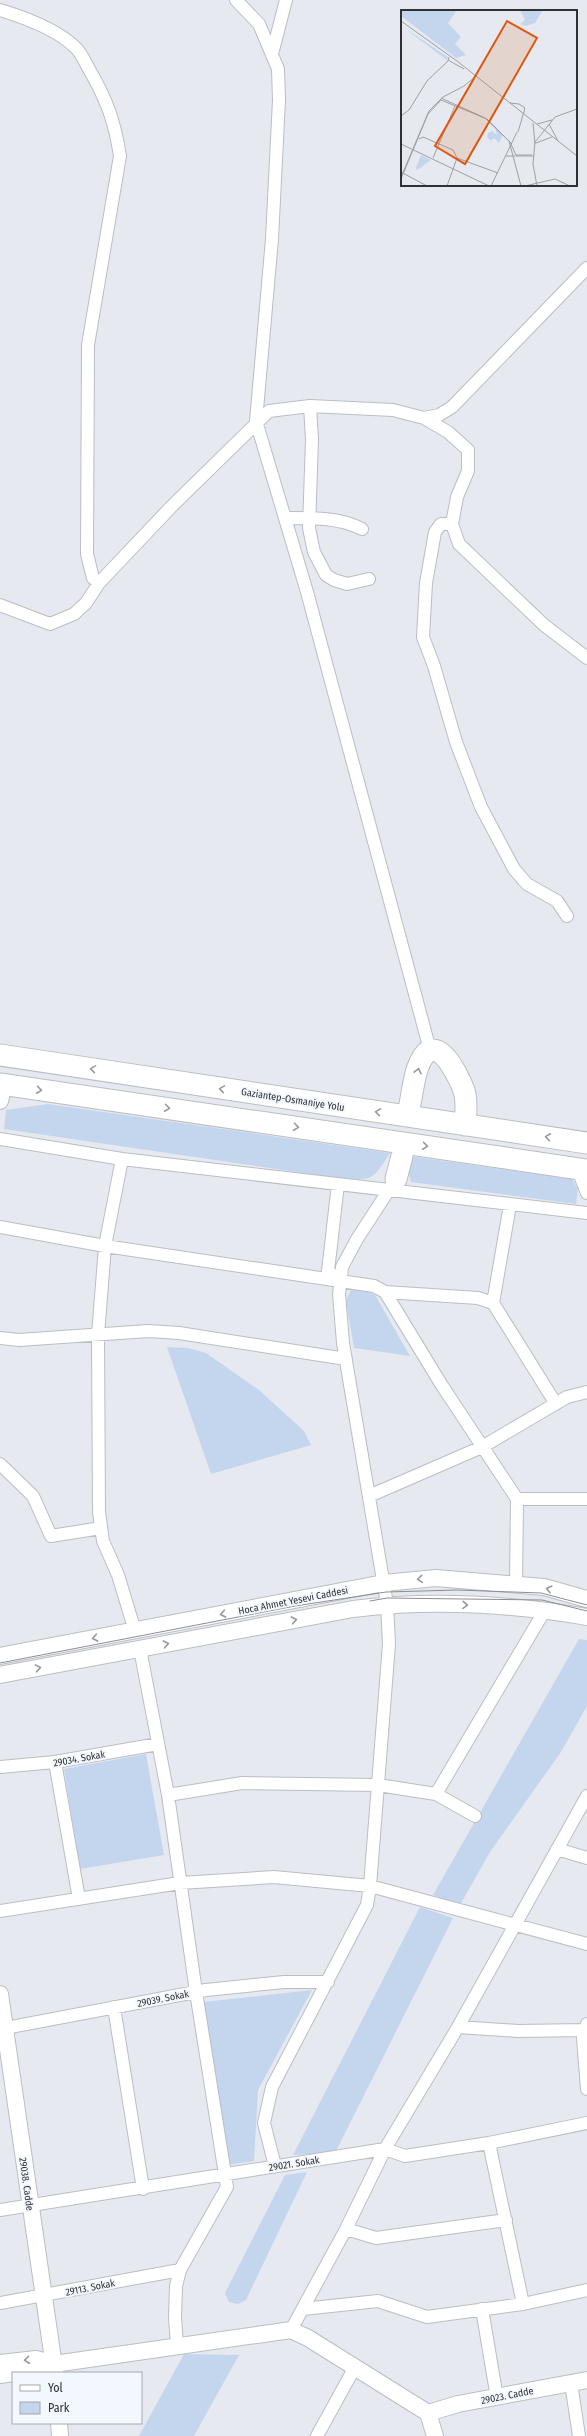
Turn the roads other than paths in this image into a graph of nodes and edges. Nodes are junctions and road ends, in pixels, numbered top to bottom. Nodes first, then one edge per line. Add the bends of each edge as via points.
1 (236, 0) edge
2 (286, 0) edge
3 (0, 10) edge
4 (272, 54) junction
5 (587, 269) edge
6 (310, 406) junction
7 (424, 418) junction
8 (256, 421) junction
9 (285, 518) junction
10 (308, 518) junction
11 (452, 524) junction
12 (362, 529) dead end
13 (369, 578) dead end
14 (99, 583) junction
15 (0, 605) edge
16 (587, 658) edge
17 (567, 916) dead end
18 (430, 1050) junction
19 (0, 1055) edge
20 (1, 1090) edge
21 (409, 1109) tunnel mouth
22 (465, 1125) junction
23 (0, 1139) edge
24 (587, 1143) edge
25 (402, 1156) tunnel mouth
26 (122, 1159) junction
27 (582, 1169) edge
28 (338, 1184) junction
29 (393, 1184) junction
30 (587, 1193) edge
31 (510, 1205) junction
32 (587, 1213) edge
33 (0, 1227) edge
34 (105, 1246) junction
35 (340, 1281) junction
36 (385, 1292) junction
37 (493, 1303) junction
38 (98, 1335) junction
39 (0, 1338) edge
40 (346, 1359) junction
41 (587, 1392) edge
42 (556, 1404) junction
43 (482, 1447) junction
44 (0, 1464) edge
45 (370, 1496) junction
46 (518, 1498) junction
47 (587, 1499) edge
48 (101, 1528) junction
49 (384, 1583) junction
50 (516, 1585) junction
51 (587, 1599) edge
52 (388, 1604) junction
53 (545, 1610) junction
54 (587, 1617) edge
55 (135, 1631) junction
56 (140, 1649) junction
57 (0, 1656) edge
58 (0, 1675) edge
59 (158, 1744) junction
60 (55, 1762) junction
61 (0, 1767) edge
62 (378, 1785) junction
63 (436, 1794) junction
64 (168, 1795) junction
65 (587, 1796) edge
66 (475, 1816) dead end
67 (557, 1849) junction
68 (587, 1858) edge
69 (180, 1883) junction
70 (370, 1886) junction
71 (79, 1899) junction
72 (0, 1911) edge
73 (513, 1926) junction
74 (587, 1944) edge
75 (328, 1982) junction
76 (196, 1992) junction
77 (0, 1994) edge
78 (114, 2007) junction
79 (458, 2027) junction
80 (586, 2027) edge
81 (2, 2029) edge
82 (587, 2089) edge
83 (587, 2123) edge
84 (489, 2143) junction
85 (385, 2149) junction
86 (275, 2166) junction
87 (224, 2174) junction
88 (143, 2189) junction
89 (30, 2205) junction
90 (0, 2210) edge
91 (506, 2220) junction
92 (346, 2229) junction
93 (180, 2270) junction
94 (587, 2290) edge
95 (44, 2296) junction
96 (0, 2303) edge
97 (523, 2304) junction
98 (302, 2309) junction
99 (482, 2309) junction
100 (291, 2330) junction
101 (177, 2345) junction
102 (0, 2363) edge
103 (355, 2367) junction
104 (54, 2368) edge
105 (28, 2372) edge
106 (12, 2373) edge
107 (0, 2375) edge
108 (587, 2380) edge
109 (571, 2383) junction
110 (497, 2398) junction
111 (428, 2413) junction
112 (59, 2424) edge
113 (60, 2436) edge
114 (317, 2436) edge
115 (435, 2436) edge
116 (579, 2436) edge

1 - 4 street via 259,24
2 - 4 street
3 - 14 street via 29,19 76,48 111,111 120,156 88,345 87,554 93,578
4 - 8 street via 278,69 278,130 272,239
5 - 7 street via 452,407 439,415
6 - 7 street via 393,410
6 - 8 street via 269,411
6 - 10 street via 312,439
7 - 11 street via 448,432 468,450 468,471 457,497
8 - 9 street
8 - 14 street
9 - 10 street
9 - 18 street
10 - 12 street via 350,523
10 - 13 street via 314,552 326,575 347,584
11 - 16 street via 459,544 476,561 544,625
11 - 17 street via 441,524 435,532 426,583 423,637 456,742 481,807 514,870 527,884 557,901
14 - 15 street via 86,603 74,614 50,624
21 -> 18 highway via 420,1063
18 - 22 highway via 442,1054 462,1083 466,1107
22 -> 19 highway, Gaziantep-Osmaniye Yolu
20 -> 27 highway
24 -> 22 highway, Gaziantep-Osmaniye Yolu
23 - 26 street
25 - 29 highway
26 - 28 street
26 - 34 street
27 - 30 street
28 - 29 street
28 - 35 street via 328,1271
29 - 31 street
29 - 35 street via 357,1239 342,1267
31 - 32 street
31 - 37 street
33 - 34 street
34 - 35 street
34 - 38 street
35 - 36 street via 374,1286
35 - 40 street
36 - 37 street via 478,1298
36 - 43 street
37 - 42 street
38 - 39 street via 19,1340
38 - 40 street via 148,1331 180,1333
38 - 48 street via 98,1512
40 - 45 street
41 - 42 street via 567,1397
42 - 43 street
43 - 45 street
43 - 46 street
44 - 48 street via 33,1496 51,1536
45 - 49 street
46 - 47 street
46 - 50 street
48 - 55 street via 103,1541 118,1575
50 -> 49 street, Hoca Ahmet Yesevi Caddesi via 436,1578
49 - 52 street
49 -> 55 street, Hoca Ahmet Yesevi Caddesi
51 -> 50 street, Hoca Ahmet Yesevi Caddesi via 544,1587
52 -> 53 street, Hoca Ahmet Yesevi Caddesi via 495,1606
56 -> 52 street, Hoca Ahmet Yesevi Caddesi
52 - 62 street via 389,1644
53 - 54 street, Hoca Ahmet Yesevi Caddesi
53 - 63 street
55 -> 57 street, Hoca Ahmet Yesevi Caddesi
58 -> 56 street, Hoca Ahmet Yesevi Caddesi
56 - 59 street
59 - 60 street, 29034. Sokak
59 - 64 street
60 - 61 street, 29034. Sokak
60 - 71 street
62 - 63 street
62 - 64 street via 242,1783
62 - 70 street
63 - 66 street
64 - 69 street
65 - 67 street
67 - 68 street
67 - 73 street
69 - 70 street via 274,1877
69 - 71 street
69 - 76 street
70 - 73 street
70 - 75 street via 367,1905
71 - 72 street
73 - 74 street
73 - 79 street
75 - 76 street, 29039. Sokak via 284,1982
75 - 86 street via 272,2087 264,2123
76 - 78 street, 29039. Sokak
76 - 87 street
77 - 81 street, 29038. Cadde
78 - 81 street, 29039. Sokak
78 - 88 street
79 - 80 street via 518,2030
79 - 85 street
80 - 82 street via 583,2038
81 - 89 street, 29038. Cadde
83 - 84 street, 29021. Sokak
84 - 85 street, 29021. Sokak via 405,2156
84 - 91 street
85 - 86 street, 29021. Sokak
85 - 92 street
86 - 87 street, 29021. Sokak
87 - 88 street, 29021. Sokak
87 - 93 street via 227,2187
88 - 89 street, 29021. Sokak
89 - 90 street, 29021. Sokak
89 - 95 street, 29038. Cadde
91 - 92 street via 376,2238
91 - 97 street
92 - 98 street
93 - 95 street, 29113. Sokak
93 - 101 street via 176,2286
94 - 97 street
95 - 96 street, 29113. Sokak
95 - 104 street, 29038. Cadde
97 - 99 street
98 - 99 street via 378,2301 428,2317
98 - 100 street
99 - 110 street
100 - 101 street
100 - 103 street
101 - 104 street
104 -> 102 street via 36,2359
103 - 111 street
103 - 114 street
104 - 105 street
106 - 107 street
108 - 109 street, 29023. Cadde
109 - 110 street, 29023. Cadde
109 - 116 street
110 - 111 street, 29023. Cadde via 458,2404
111 - 115 street
112 - 113 street

